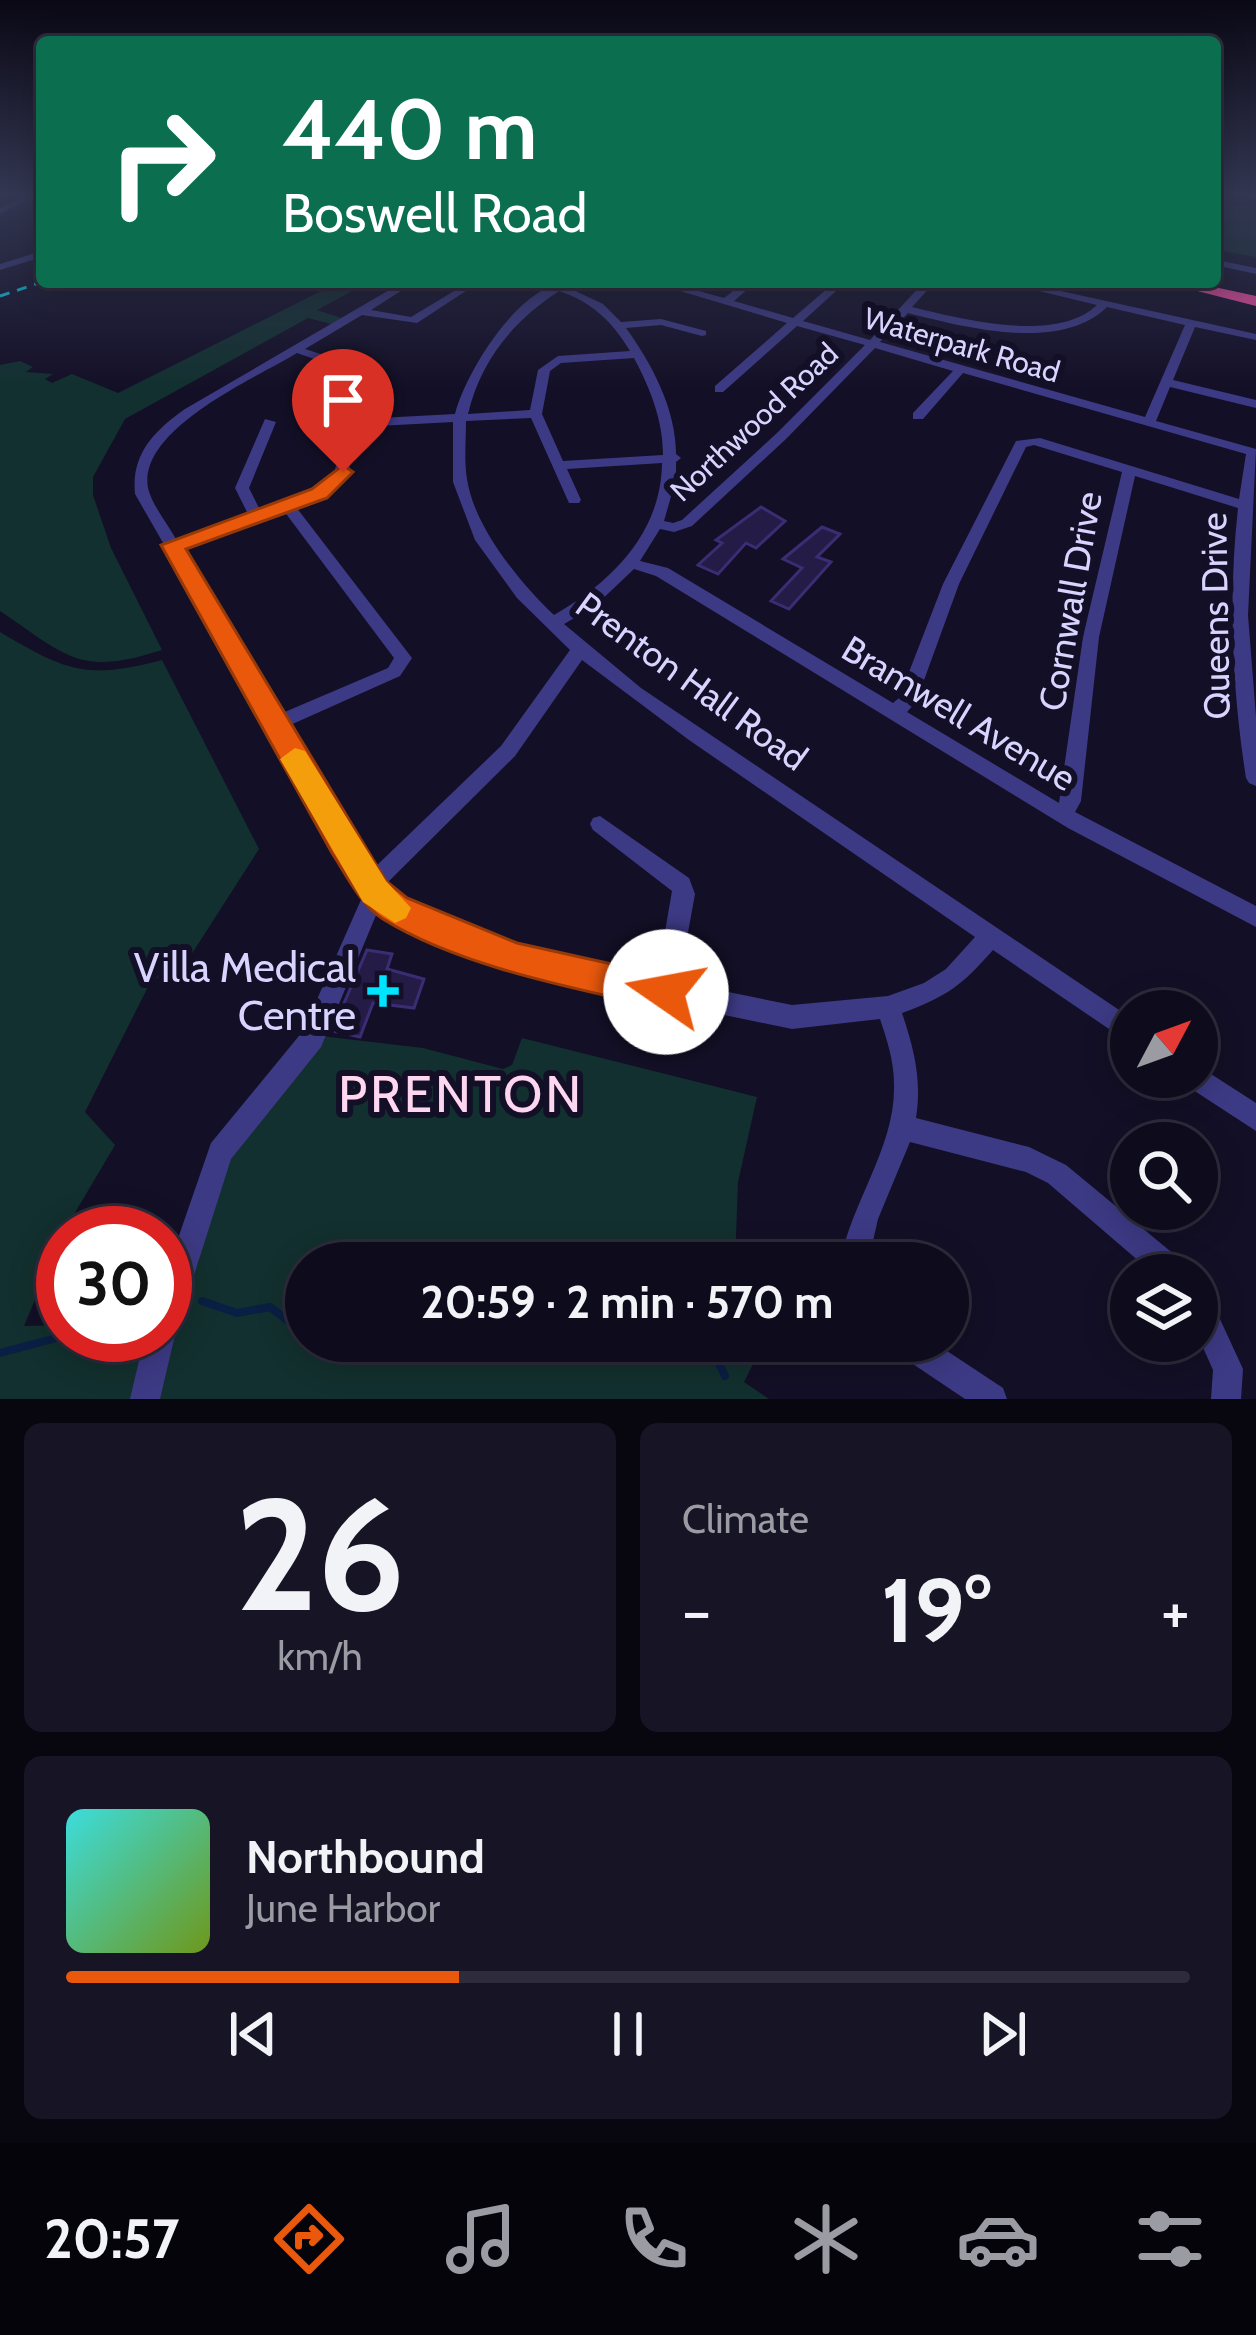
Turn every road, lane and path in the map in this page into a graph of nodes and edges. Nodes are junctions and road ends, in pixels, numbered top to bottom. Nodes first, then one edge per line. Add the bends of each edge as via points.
1 (1221, 264) edge
2 (1256, 271) edge
3 (400, 288) edge
4 (465, 288) edge
5 (557, 288) edge
6 (568, 288) edge
7 (677, 288) edge
8 (744, 288) edge
9 (835, 288) edge
10 (925, 288) edge
11 (1034, 288) edge
12 (1206, 288) edge
13 (1254, 296) edge
14 (726, 302) junction
15 (1105, 303) junction
16 (906, 309) junction
17 (361, 310) junction
18 (798, 323) junction
19 (1191, 323) junction
20 (621, 325) junction
21 (695, 333) dead end
22 (1256, 337) edge
23 (874, 345) junction
24 (295, 350) junction
25 (638, 354) junction
26 (961, 370) junction
27 (1165, 382) junction
28 (719, 389) dead end
29 (1256, 404) edge
30 (536, 414) junction
31 (919, 416) dead end
32 (460, 417) junction
33 (269, 422) dead end
34 (356, 423) junction
35 (1149, 423) junction
36 (1254, 453) edge
37 (674, 458) junction
38 (559, 465) junction
39 (1129, 470) junction
40 (574, 500) dead end
41 (287, 505) junction
42 (1244, 505) junction
43 (256, 516) junction
44 (653, 524) junction
45 (172, 545) junction
46 (630, 563) junction
47 (552, 624) junction
48 (580, 649) junction
49 (894, 713) junction
50 (275, 724) junction
51 (1256, 778) edge
52 (1063, 814) junction
53 (600, 824) dead end
54 (373, 888) junction
55 (1256, 917) edge
56 (990, 937) junction
57 (666, 992) junction
58 (888, 1006) junction
59 (1110, 1018) edge
60 (1218, 1092) edge
61 (1256, 1118) edge
62 (902, 1127) junction
63 (192, 1237) edge
64 (856, 1242) edge
65 (1152, 1254) edge
66 (1218, 1347) edge
67 (154, 1362) edge
68 (938, 1362) edge
69 (145, 1399) edge
70 (992, 1399) edge
71 (1226, 1399) edge

1 - 2 street
3 - 17 street
4 - 17 street via 413,321
5 - 32 street, Prenton Hall Road via 488,349
6 - 20 street
7 - 14 street, Waterpark Road
8 - 14 street
9 - 18 street
10 - 16 street, Northwood Road
11 - 15 street
12 - 13 highway
14 - 18 street, Waterpark Road
15 - 16 street via 1077,322 1030,328
15 - 19 street
16 - 23 street, Northwood Road
17 - 24 street
18 - 23 street, Waterpark Road
18 - 28 street
19 - 22 street
19 - 27 street
20 - 21 street via 661,322
20 - 25 street
23 - 26 street, Waterpark Road
23 - 44 street, Northwood Road via 687,523
24 - 34 street via 365,371
24 - 45 street via 189,412 147,453 142,494
25 - 30 street via 548,364
25 - 37 street via 668,412
26 - 31 street
26 - 35 street, Waterpark Road
27 - 29 street
27 - 35 street
30 - 32 street
30 - 38 street
32 - 34 street
32 - 47 street, Prenton Hall Road via 458,470 475,520 516,586
33 - 43 street via 242,488
34 - 41 street via 340,479
35 - 36 street, Waterpark Road
36 - 42 street, Queens Drive
37 - 38 street
37 - 44 street
38 - 40 street
39 - 42 street
39 - 49 street via 1035,441 1021,444 951,584 907,701
39 - 52 street, Cornwall Drive
41 - 43 street
41 - 50 street via 403,664
42 - 51 street, Queens Drive via 1245,688
43 - 45 street
44 - 46 street
45 - 50 street
46 - 47 street via 604,594
46 - 49 street, Bramwell Avenue via 662,572
47 - 48 street, Prenton Hall Road
48 - 54 street via 508,751
48 - 56 street, Prenton Hall Road
49 - 52 street, Bramwell Avenue
50 - 54 street
52 - 55 street, Bramwell Avenue
53 - 57 street via 684,894
54 - 57 street via 396,909 515,958
54 - 63 street via 311,1039 220,1152
56 - 58 street via 954,977
56 - 59 street, Prenton Hall Road
57 - 58 street via 792,1017
58 - 62 street via 908,1085
60 - 61 street
62 - 64 street
62 - 65 street via 1057,1174
66 - 71 street via 1228,1369
67 - 69 street
68 - 70 street

